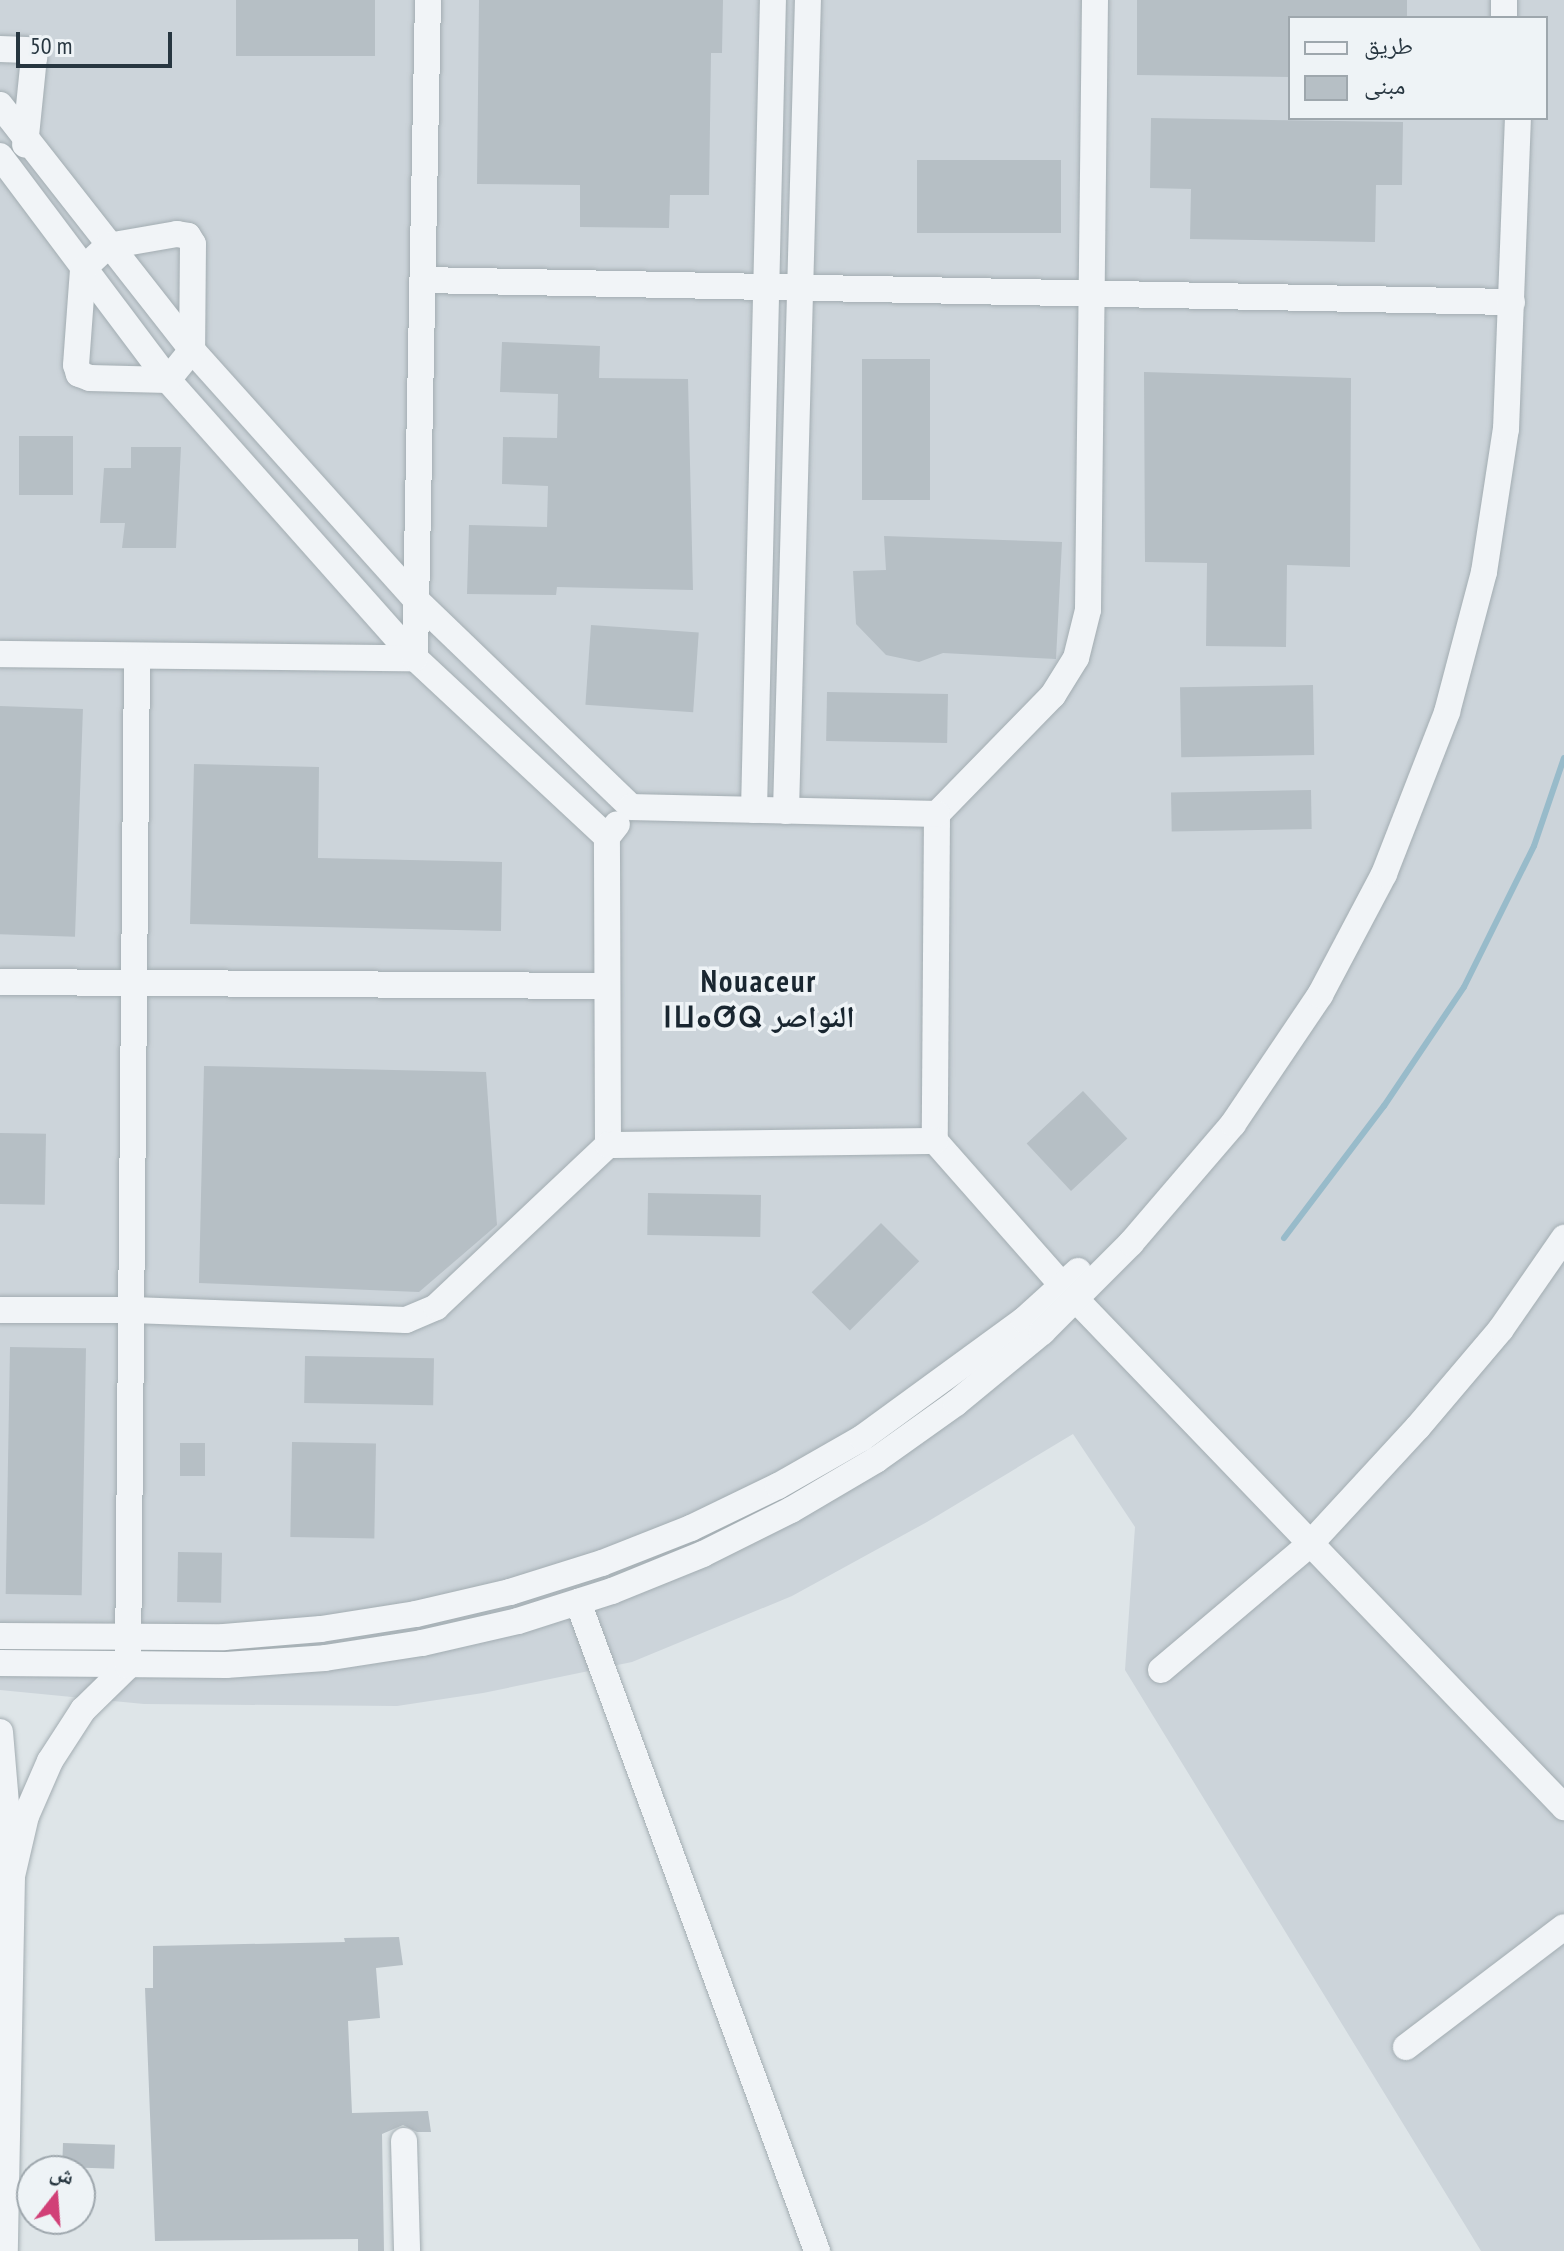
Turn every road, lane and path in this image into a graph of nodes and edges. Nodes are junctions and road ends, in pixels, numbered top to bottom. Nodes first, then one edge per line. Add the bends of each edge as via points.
1 (428, 0) edge
2 (773, 0) edge
3 (808, 0) edge
4 (1095, 0) edge
5 (0, 49) edge
6 (0, 105) edge
7 (1501, 120) edge
8 (1518, 120) edge
9 (28, 139) junction
10 (1509, 166) junction
11 (4, 168) edge
12 (108, 246) junction
13 (83, 269) junction
14 (423, 280) junction
15 (767, 288) junction
16 (801, 289) junction
17 (1094, 291) junction
18 (1504, 301) junction
19 (192, 350) junction
20 (168, 380) junction
21 (416, 600) junction
22 (0, 654) edge
23 (137, 657) junction
24 (415, 658) junction
25 (631, 807) junction
26 (754, 810) junction
27 (786, 811) junction
28 (937, 814) junction
29 (607, 837) junction
30 (0, 982) edge
31 (134, 985) junction
32 (607, 986) junction
33 (935, 1141) junction
34 (608, 1145) junction
35 (1564, 1238) edge
36 (1069, 1292) junction
37 (0, 1310) edge
38 (132, 1310) junction
39 (1310, 1544) junction
40 (578, 1602) junction
41 (0, 1636) edge
42 (128, 1638) junction
43 (0, 1663) edge
44 (128, 1666) junction
45 (1161, 1670) dead end
46 (0, 1732) edge
47 (1564, 1807) edge
48 (12, 1876) junction
49 (1564, 1927) edge
50 (1406, 2047) dead end
51 (404, 2141) dead end
52 (5, 2251) edge
53 (407, 2251) edge
54 (817, 2251) edge

1 - 14 street
2 - 15 street
3 - 16 street
4 - 17 street
5 - 9 street via 26,50 34,57
6 - 9 street
7 - 10 street
8 - 10 street
9 - 11 street
9 - 12 street
10 - 18 street
11 - 13 street
12 - 13 street
12 - 19 street
12 - 19 street via 177,234 192,241
13 - 20 street
13 - 20 street via 79,374
14 - 15 street
14 - 21 street
15 - 16 street
15 - 26 street
16 - 17 street
16 - 27 street
17 - 18 street
17 - 28 street via 1088,610 1076,658 1053,695
18 - 36 street via 1506,429 1489,543 1407,821 1350,922 1219,1114
19 - 20 street
19 - 21 street
20 - 24 street
21 - 24 street
21 - 25 street
22 - 23 street
23 - 24 street
23 - 31 street
24 - 29 street
25 - 26 street
25 - 29 street
26 - 27 street
27 - 28 street
28 - 33 street
29 - 32 street
30 - 31 street
31 - 32 street
31 - 38 street
32 - 34 street
33 - 34 street
33 - 36 street
34 - 38 street via 422,1316 406,1320
35 - 39 street via 1501,1329
36 - 39 street
36 - 40 street via 1042,1332 876,1460 703,1554
36 - 42 street via 862,1438 729,1510 602,1563 510,1592 321,1629
37 - 38 street
38 - 42 street
39 - 45 street
39 - 47 street
40 - 44 street via 422,1643 325,1658
40 - 54 street
41 - 42 street
42 - 44 street
43 - 44 street
44 - 48 street via 83,1710 50,1761 26,1816
46 - 48 street
48 - 52 street
49 - 50 street
51 - 53 street

